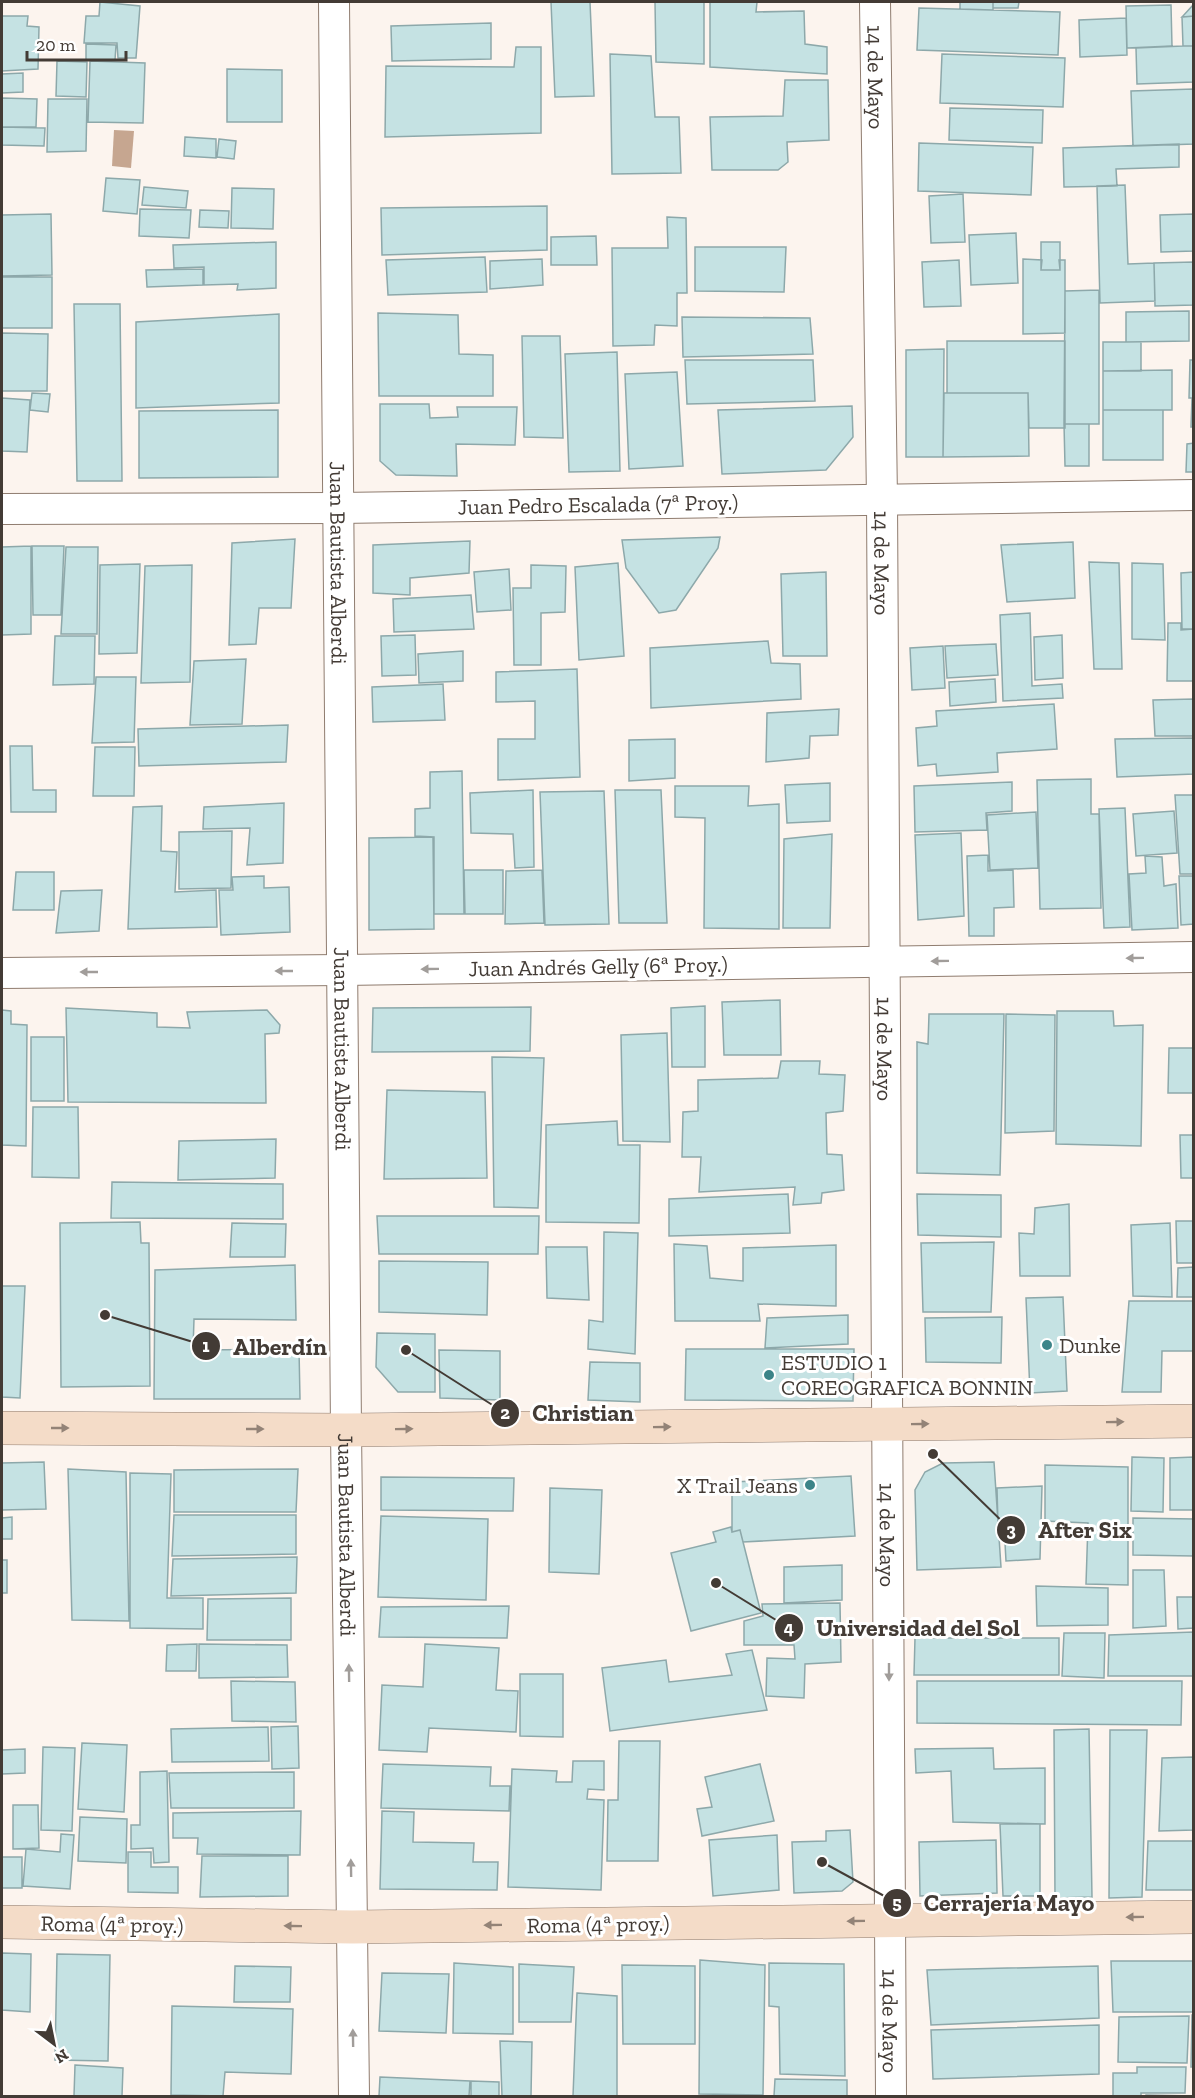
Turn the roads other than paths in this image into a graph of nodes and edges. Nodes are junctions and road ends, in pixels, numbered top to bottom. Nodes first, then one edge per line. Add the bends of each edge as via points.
1 (334, 2) edge
2 (875, 2) edge
3 (1194, 495) edge
4 (882, 500) junction
5 (339, 508) junction
6 (2, 509) edge
7 (1194, 957) edge
8 (885, 962) junction
9 (343, 970) junction
10 (2, 973) edge
11 (1194, 1421) edge
12 (888, 1424) junction
13 (2, 1428) edge
14 (346, 1430) junction
15 (1194, 1917) edge
16 (890, 1921) junction
17 (2, 1923) edge
18 (352, 1927) junction
19 (354, 2097) edge
20 (891, 2097) edge

1 - 5 street, Juan Bautista Alberdi
2 - 4 street, 14 de Mayo
3 - 4 street, Juan Pedro Escalada (7ª Proy.)
4 - 5 street, Juan Pedro Escalada (7ª Proy.)
4 - 8 street, 14 de Mayo
5 - 6 street, Juan Pedro Escalada (7ª Proy.)
5 - 9 street, Juan Bautista Alberdi
7 -> 8 street, Juan Andrés Gelly (6ª Proy.)
8 -> 9 street, Juan Andrés Gelly (6ª Proy.)
8 - 12 street, 14 de Mayo
9 -> 10 street, Juan Andrés Gelly (6ª Proy.)
9 - 14 street, Juan Bautista Alberdi
12 -> 11 main road
14 -> 12 main road
12 -> 16 street, 14 de Mayo
13 -> 14 main road
18 -> 14 street, Juan Bautista Alberdi
15 -> 16 main road, Roma (4ª proy.)
16 -> 18 main road, Roma (4ª proy.)
16 - 20 street, 14 de Mayo
18 -> 17 main road, Roma (4ª proy.)
19 -> 18 street, Juan Bautista Alberdi

